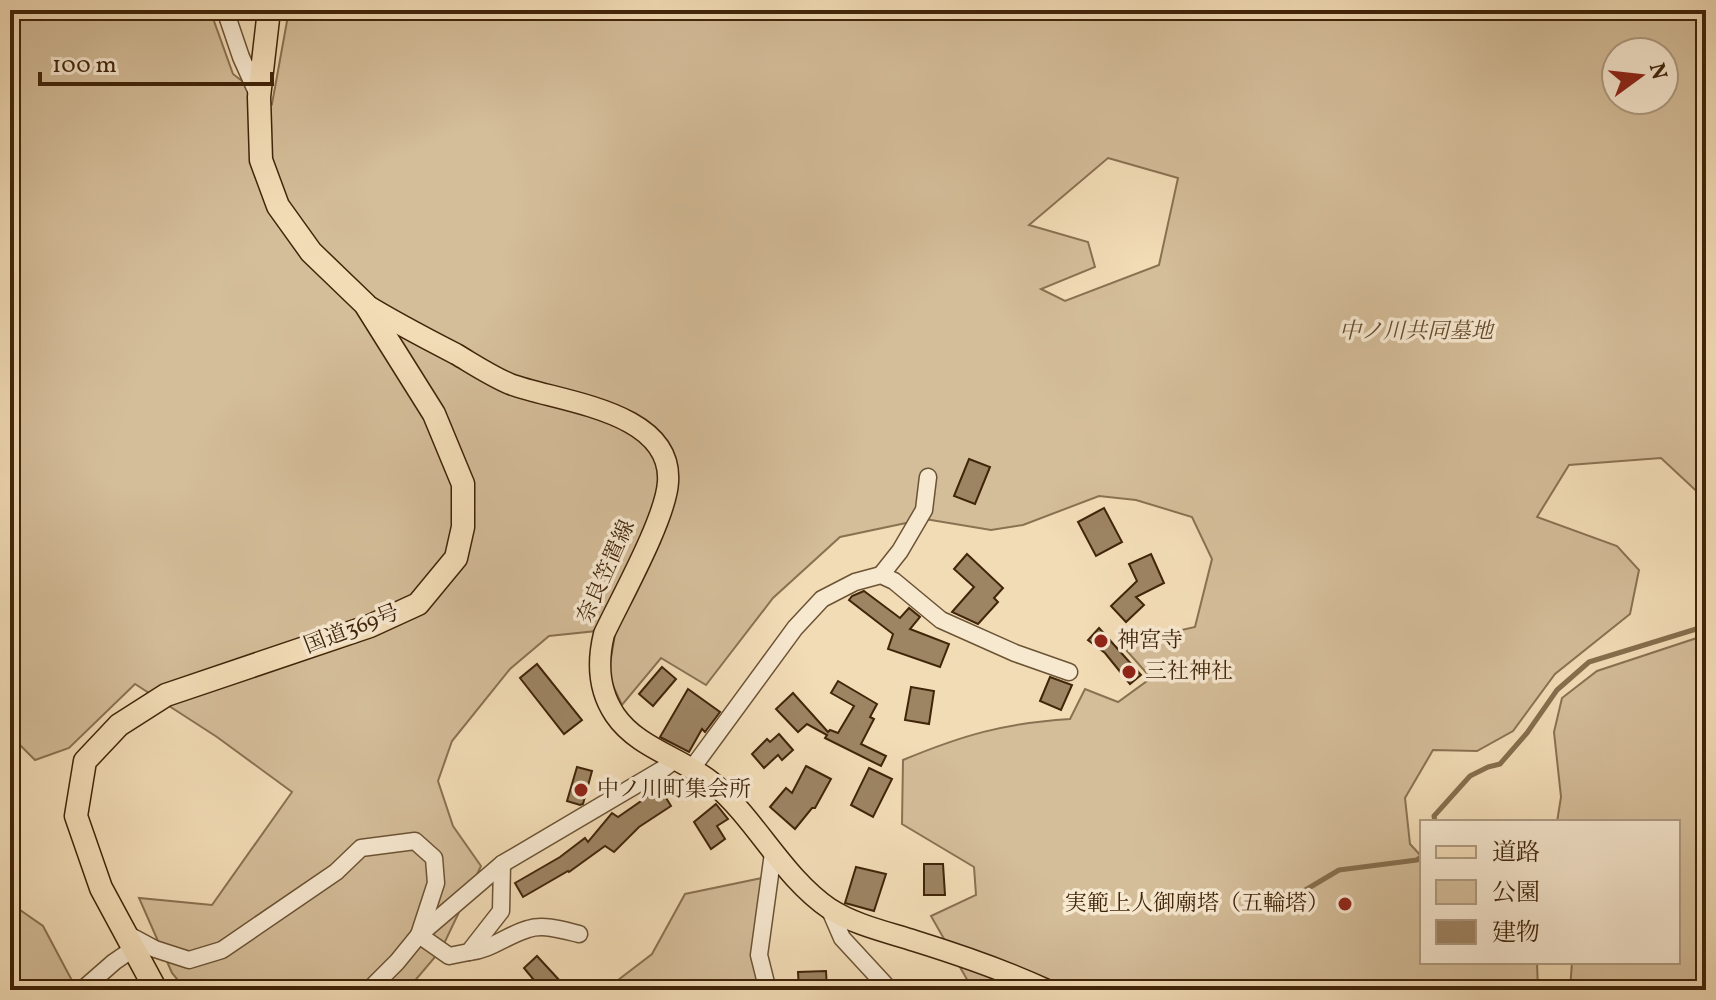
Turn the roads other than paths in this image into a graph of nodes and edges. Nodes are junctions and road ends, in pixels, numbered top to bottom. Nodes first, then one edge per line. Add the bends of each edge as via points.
1 (225, 10) edge
2 (269, 10) edge
3 (259, 97) junction
4 (365, 304) junction
5 (928, 477) dead end
6 (881, 575) junction
7 (1069, 672) dead end
8 (684, 763) junction
9 (773, 853) junction
10 (502, 864) junction
11 (829, 908) junction
12 (579, 934) dead end
13 (419, 935) junction
14 (130, 941) junction
15 (469, 952) junction
16 (766, 983) dead end
17 (372, 989) edge
18 (82, 990) edge
19 (156, 990) edge
20 (890, 990) edge
21 (1047, 990) edge

1 - 3 street
2 - 3 highway, 国道369号
3 - 4 highway, 国道369号 via 261,160 278,206 311,252
4 - 8 main road, 奈良笠置線 via 509,383 622,417 664,454 668,482 660,512 604,634 599,675 623,727
4 - 14 highway, 国道369号 via 434,414 463,484 463,527 456,558 418,604 370,626 166,695 119,725 85,761 76,816 101,888
5 - 6 street via 924,510
6 - 7 street via 941,620
6 - 8 street via 822,599
8 - 9 main road, 奈良笠置線 via 727,796
8 - 10 street via 663,769
9 - 11 main road, 奈良笠置線
9 - 16 street via 759,955
10 - 13 street
10 - 15 street via 501,911
11 - 20 street via 842,938
11 - 21 main road, 奈良笠置線
12 - 15 street via 529,928
13 - 14 street via 436,883 434,858 415,841 361,848 336,872 222,950 189,960
13 - 15 street via 449,956
13 - 17 street
14 - 18 street
14 - 19 highway, 国道369号

